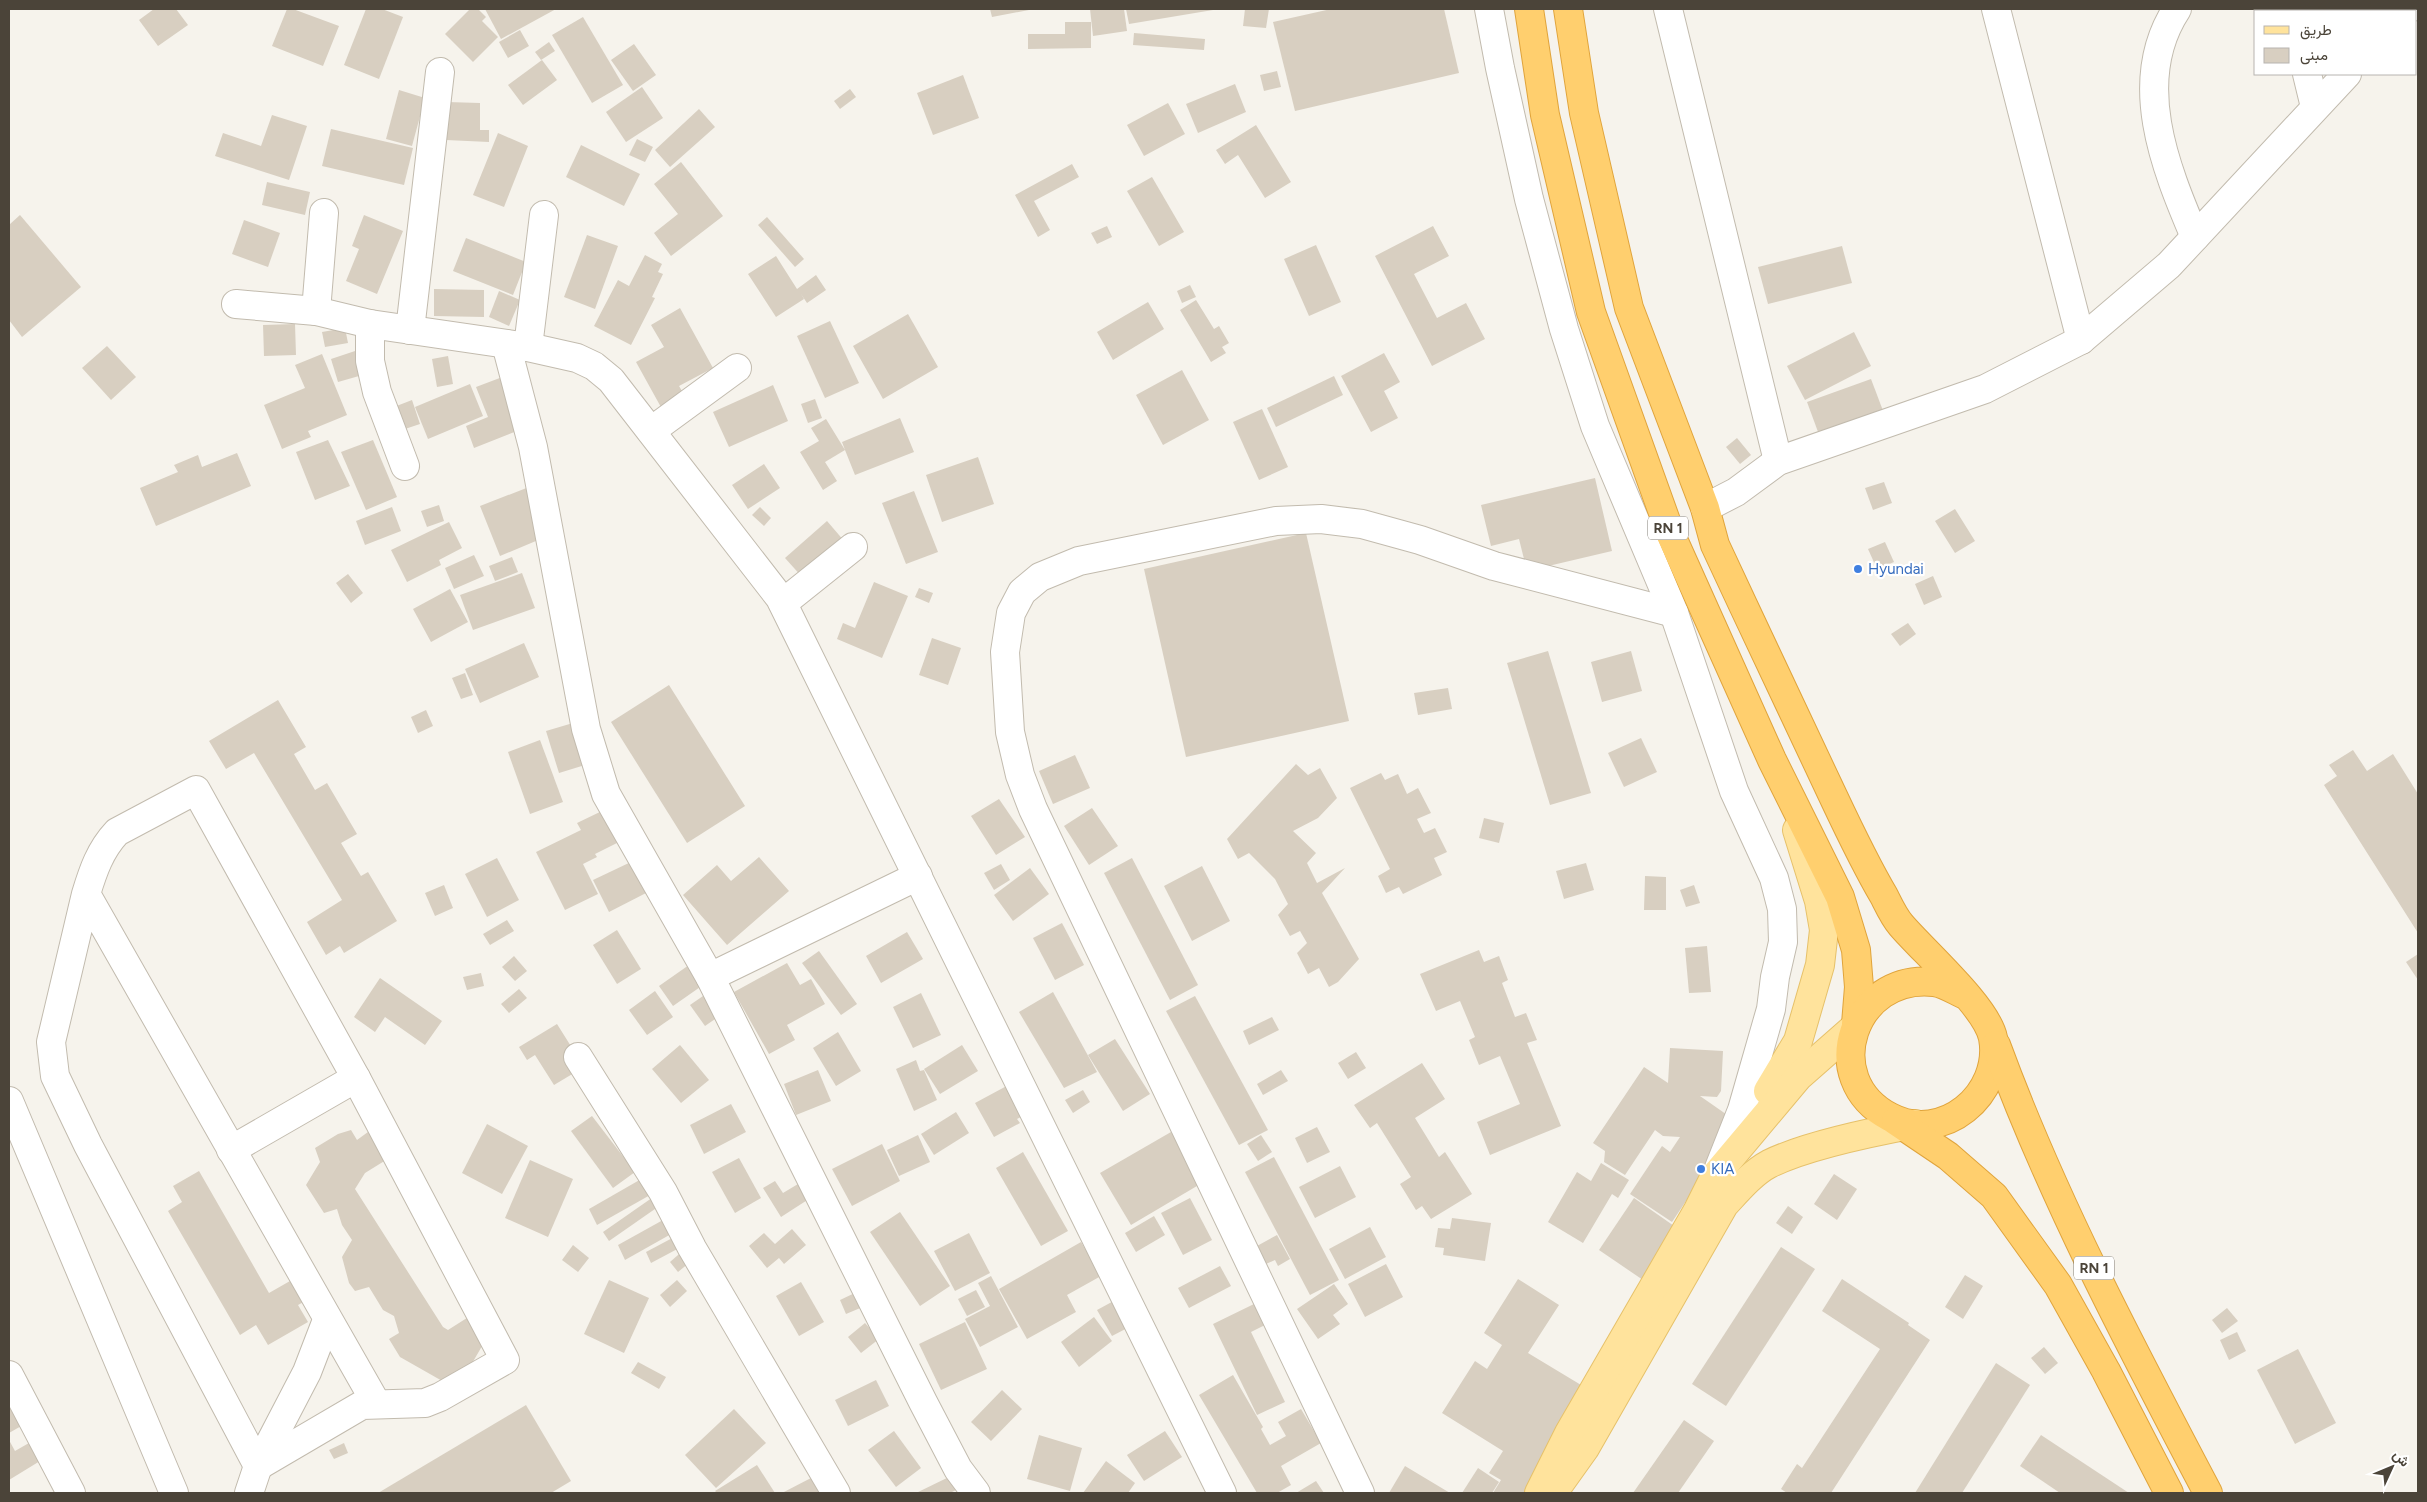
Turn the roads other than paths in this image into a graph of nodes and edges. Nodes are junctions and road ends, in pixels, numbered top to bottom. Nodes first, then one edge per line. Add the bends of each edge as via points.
1 (1489, 9) edge
2 (1529, 9) edge
3 (1568, 9) edge
4 (1668, 9) edge
5 (1996, 9) edge
6 (2177, 9) edge
7 (440, 72) dead end
8 (2307, 75) edge
9 (2346, 75) edge
10 (2315, 108) junction
11 (324, 213) dead end
12 (544, 215) dead end
13 (2195, 237) junction
14 (236, 304) dead end
15 (316, 311) junction
16 (370, 324) junction
17 (410, 330) junction
18 (2081, 340) junction
19 (517, 346) junction
20 (736, 368) dead end
21 (651, 431) junction
22 (1778, 461) junction
23 (404, 466) dead end
24 (1705, 508) junction
25 (853, 547) dead end
26 (783, 603) junction
27 (1674, 613) junction
28 (1772, 760) junction
29 (918, 876) junction
30 (86, 894) junction
31 (710, 977) junction
32 (1965, 995) junction
33 (1856, 1026) junction
34 (1992, 1036) junction
35 (578, 1057) dead end
36 (356, 1078) junction
37 (9, 1101) edge
38 (1903, 1123) junction
39 (231, 1150) junction
40 (1715, 1176) junction
41 (327, 1320) junction
42 (9, 1375) edge
43 (376, 1403) junction
44 (258, 1466) junction
45 (71, 1493) edge
46 (174, 1493) edge
47 (249, 1493) edge
48 (836, 1493) edge
49 (976, 1493) edge
50 (1222, 1493) edge
51 (1360, 1493) edge
52 (1538, 1493) edge
53 (1553, 1493) edge
54 (2169, 1493) edge
55 (2208, 1493) edge

1 - 27 street via 1530,199 1564,329 1595,426
2 - 28 highway, RN 1 via 1545,115 1591,312 1671,535
3 - 24 highway, RN 1 via 1584,113 1629,308
4 - 22 street
5 - 18 street
6 - 13 street via 2167,24 2159,53 2154,110 2172,182
7 - 17 street
8 - 10 street
9 - 10 street
10 - 13 street
11 - 15 street
12 - 19 street
13 - 18 street via 2169,265
14 - 15 street
15 - 16 street
16 - 17 street
16 - 23 street via 370,361 377,392
17 - 19 street
18 - 22 street via 1985,389
19 - 21 street via 577,358 594,366 611,380
19 - 31 street via 586,729 597,767 606,794 627,834
20 - 21 street
21 - 26 street
22 - 24 street via 1736,492
24 - 32 highway, RN 1 via 1715,545 1865,864 1899,923
25 - 26 street
26 - 29 street
27 - 40 street via 1734,791 1774,878 1782,909 1783,942 1772,1009 1742,1110
27 - 51 street via 1494,566 1362,524 1321,519 1276,522 1079,561 1040,578 1022,592 1011,613 1005,652 1010,732 1020,775 1033,809
28 - 33 highway, RN 1 via 1840,897 1856,950 1860,986
28 - 40 main road via 1819,901 1824,930 1820,965 1798,1041
29 - 31 street
29 - 50 street
30 - 36 street via 96,863 117,832 196,790
30 - 39 street
30 - 44 street via 51,1042 55,1076 88,1145
31 - 49 street via 927,1410 958,1469
32 - 33 highway, RN 1 via 1937,982 1912,981 1892,987 1872,1001
32 - 34 highway, RN 1 via 1982,1013
33 - 38 highway, RN 1 via 1850,1045 1856,1082 1871,1103
33 - 40 main road via 1798,1077
34 - 38 highway, RN 1 via 1994,1062 1986,1086 1962,1112 1940,1122
34 - 55 highway, RN 1 via 2023,1120 2142,1369
35 - 48 street via 663,1192 692,1248
36 - 39 street
36 - 43 street via 505,1360 424,1403
37 - 46 street
38 - 53 main road via 1803,1150 1768,1164 1745,1182 1724,1205 1585,1448
38 - 54 highway, RN 1 via 1994,1196 2058,1285
39 - 41 street
40 - 52 main road
41 - 43 street
41 - 44 street via 307,1372
42 - 45 street
43 - 44 street via 362,1405
44 - 47 street

